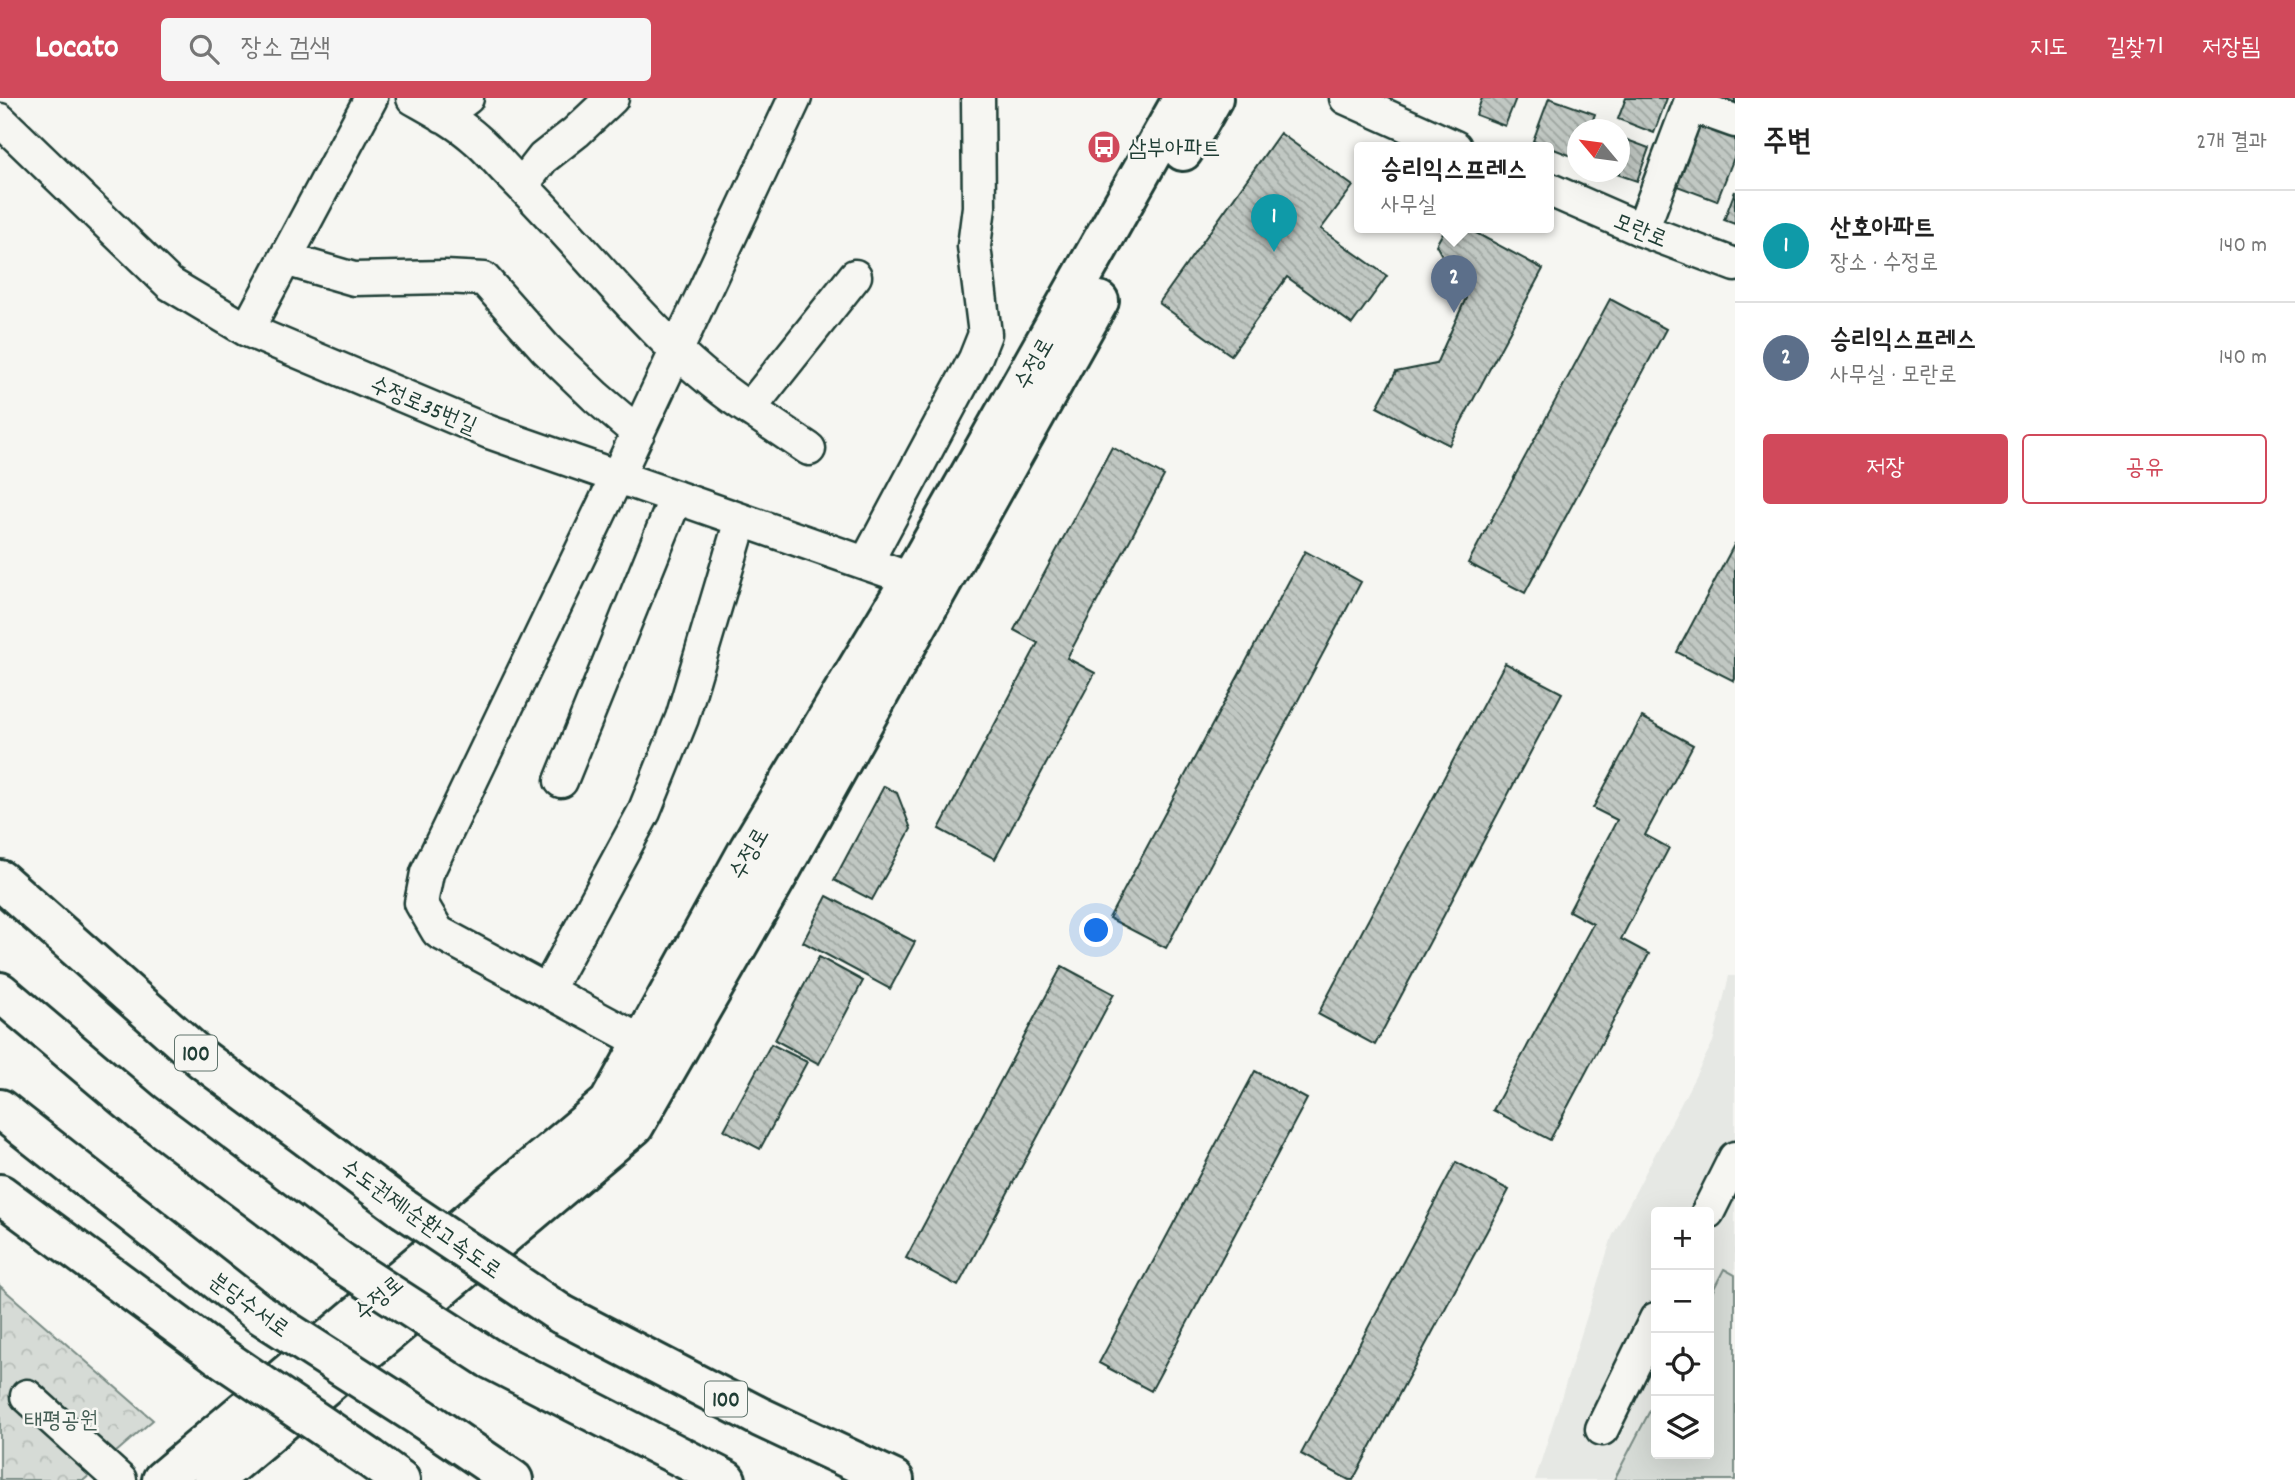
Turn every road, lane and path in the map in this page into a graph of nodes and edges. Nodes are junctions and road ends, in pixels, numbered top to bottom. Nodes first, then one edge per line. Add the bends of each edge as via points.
1 (371, 98) edge
2 (413, 98) edge
3 (612, 98) edge
4 (795, 98) edge
5 (978, 98) edge
6 (1183, 98) edge
7 (1213, 98) edge
8 (1346, 98) edge
9 (1691, 101) edge
10 (455, 107) edge
11 (0, 120) edge
12 (1735, 121) edge
13 (1444, 142) edge
14 (522, 185) junction
15 (1554, 191) edge
16 (1642, 230) junction
17 (285, 259) junction
18 (1735, 265) edge
19 (855, 276) dead end
20 (247, 330) junction
21 (677, 350) junction
22 (754, 412) junction
23 (638, 433) junction
24 (809, 449) dead end
25 (617, 477) junction
26 (676, 497) junction
27 (741, 520) junction
28 (866, 563) junction
29 (911, 579) junction
30 (561, 781) dead end
31 (0, 880) edge
32 (547, 991) junction
33 (0, 992) edge
34 (642, 1042) junction
35 (0, 1109) edge
36 (1735, 1158) edge
37 (0, 1194) edge
38 (1710, 1207) edge
39 (1651, 1329) edge
40 (27, 1396) dead end
41 (1602, 1429) dead end
42 (386, 1470) edge
43 (120, 1480) edge
44 (162, 1480) edge
45 (213, 1480) edge
46 (513, 1480) edge
47 (726, 1480) edge
48 (894, 1480) edge

1 - 17 street
2 - 10 street
3 - 14 street via 543,158
4 - 21 street
5 - 28 street via 979,207 974,246 985,334
6 - 29 main road, 수정로
7 - 45 main road, 수정로 via 634,1126
8 - 13 street
9 - 12 street
9 - 16 street
10 - 14 street via 476,139
11 - 20 street, 수정로35번길 via 170,284
14 - 21 street
15 - 16 street, 모란로
16 - 18 street, 모란로
17 - 20 street
17 - 23 street via 354,279 484,279 546,349
19 - 22 street via 758,398
20 - 25 street, 수정로35번길 via 489,432
21 - 22 street
21 - 23 street
22 - 24 street
23 - 25 street
25 - 26 street, 수정로35번길
25 - 32 street via 427,873 421,903 438,932
26 - 27 street, 수정로35번길
26 - 30 street
27 - 28 street, 수정로35번길
27 - 32 street via 682,718 644,812
28 - 29 street, 수정로35번길
29 - 34 main road, 수정로 via 749,849
31 - 48 main road, 수도권제1순환고속도로 / 100, bridge via 202,1059 404,1209 561,1314
32 - 34 street
33 - 47 main road, bridge via 143,1113 342,1263 490,1359
34 - 44 main road, 수정로 via 609,1104
35 - 46 main road, 분당수서로, bridge via 260,1314
36 - 38 street
37 - 42 main road, bridge via 218,1355
39 - 41 street
40 - 43 street

